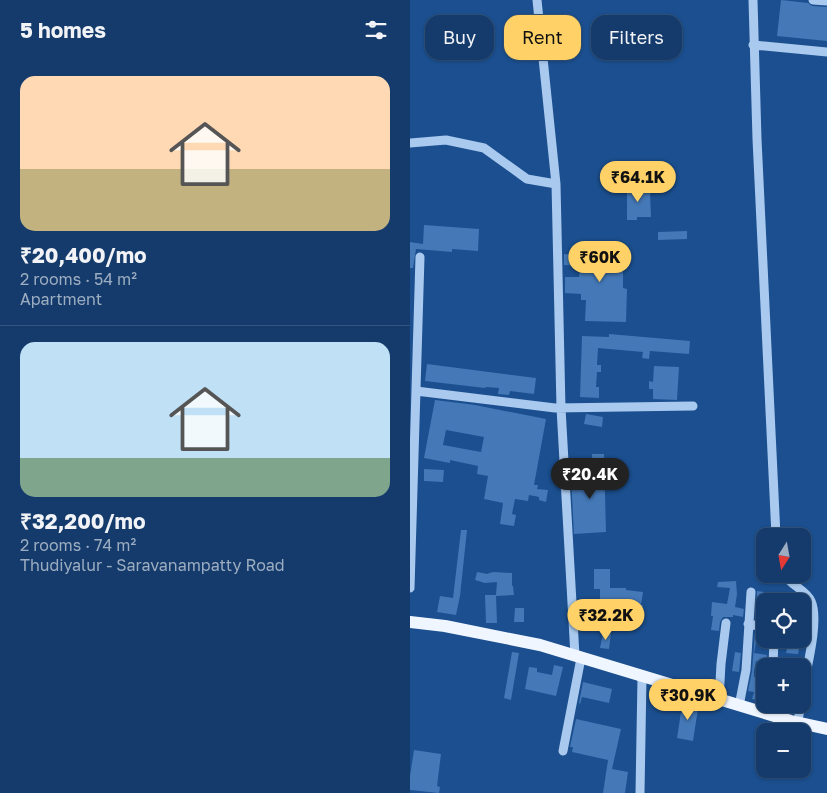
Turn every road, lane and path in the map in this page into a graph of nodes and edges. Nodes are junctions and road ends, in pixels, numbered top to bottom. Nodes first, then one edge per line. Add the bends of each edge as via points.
1 (537, 0) edge
2 (753, 0) edge
3 (813, 0) edge
4 (827, 1) edge
5 (753, 45) junction
6 (827, 52) edge
7 (410, 143) edge
8 (556, 184) junction
9 (420, 257) dead end
10 (416, 391) junction
11 (693, 406) dead end
12 (560, 408) junction
13 (776, 528) edge
14 (792, 583) edge
15 (410, 588) edge
16 (751, 592) dead end
17 (410, 622) edge
18 (726, 623) dead end
19 (748, 624) junction
20 (756, 625) edge
21 (578, 657) junction
22 (808, 658) edge
23 (642, 677) junction
24 (719, 700) junction
25 (739, 706) junction
26 (756, 708) edge
27 (774, 713) edge
28 (790, 723) edge
29 (811, 728) edge
30 (827, 729) edge
31 (563, 751) dead end
32 (640, 793) edge

1 - 8 street
2 - 5 street
3 - 4 street
5 - 6 street
5 - 13 street
7 - 8 street via 446,140 484,148 527,180
8 - 12 street
9 - 10 street
10 - 12 street
10 - 15 street
11 - 12 street
12 - 21 street
14 - 22 street via 810,599 814,611
16 - 19 street
17 - 21 main road via 540,645
18 - 24 street
19 - 20 street
19 - 25 street via 746,670
21 - 23 main road
21 - 31 street
23 - 24 main road
23 - 32 street
24 - 25 main road
25 - 26 main road
27 - 28 main road
29 - 30 main road

